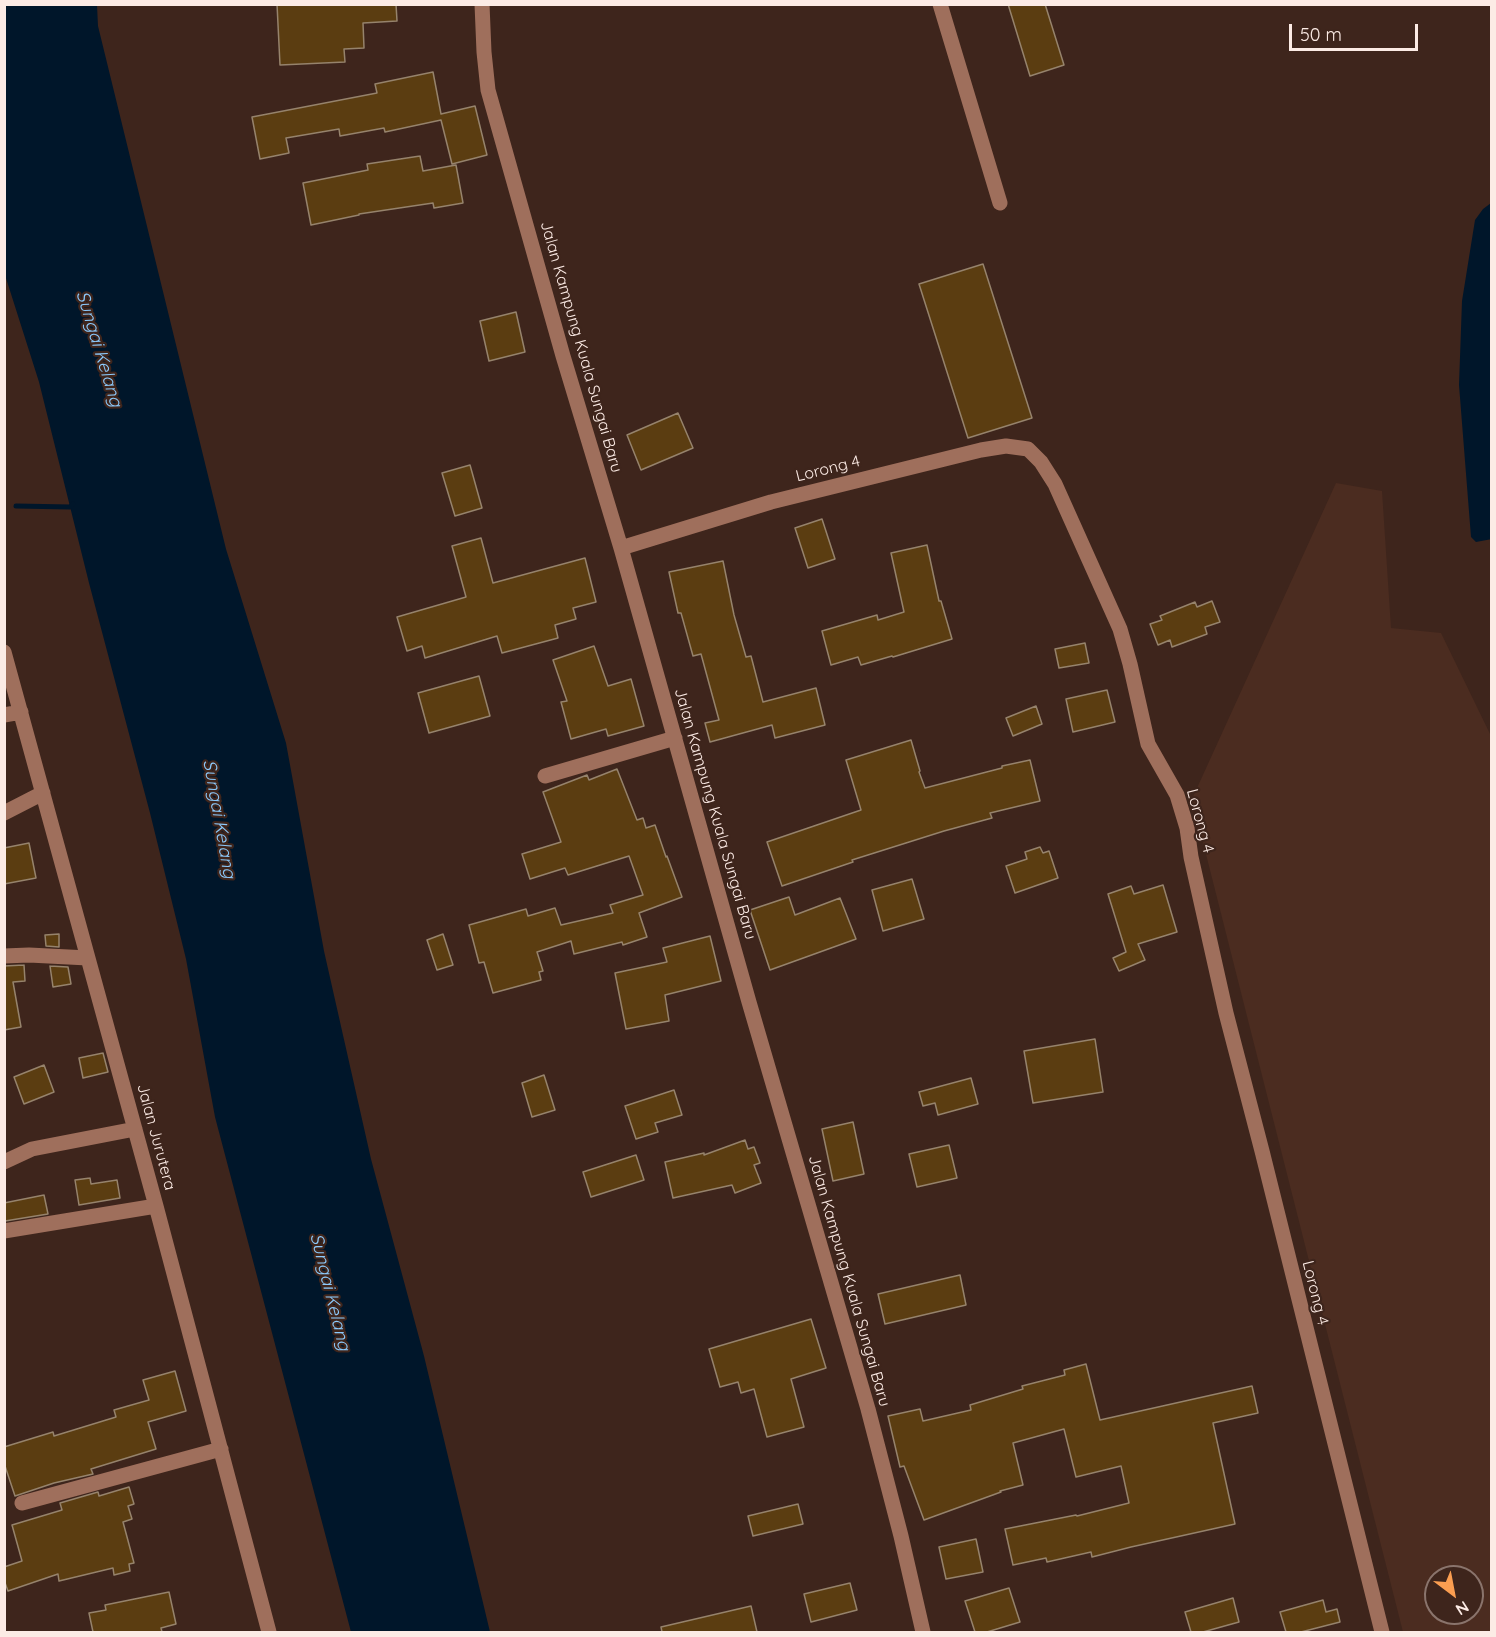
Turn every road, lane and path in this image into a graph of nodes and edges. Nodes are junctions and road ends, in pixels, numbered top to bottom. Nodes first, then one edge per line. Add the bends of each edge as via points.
1 (482, 4) edge
2 (940, 4) edge
3 (1000, 203) dead end
4 (621, 548) junction
5 (6, 659) edge
6 (21, 712) junction
7 (4, 715) edge
8 (675, 738) junction
9 (545, 776) dead end
10 (43, 793) junction
11 (4, 813) edge
12 (4, 956) edge
13 (88, 958) junction
14 (135, 1129) junction
15 (4, 1161) edge
16 (156, 1206) junction
17 (4, 1231) edge
18 (220, 1449) junction
19 (22, 1503) dead end
20 (269, 1632) edge
21 (923, 1632) edge
22 (1382, 1632) edge

1 - 4 street, Jalan Kampung Kuala Sungai Baru via 488,90
2 - 3 street
4 - 8 street, Jalan Kampung Kuala Sungai Baru
4 - 22 street, Lorong 4 via 771,502 981,450 1006,446 1028,449 1041,462 1055,484 1120,629 1148,744 1177,795 1184,817 1226,1013
5 - 6 street, Jalan Jurutera
6 - 7 street
6 - 10 street, Jalan Jurutera
8 - 9 street
8 - 21 street, Jalan Kampung Kuala Sungai Baru via 868,1409
10 - 11 street
10 - 13 street, Jalan Jurutera
12 - 13 street
13 - 14 street, Jalan Jurutera
14 - 15 street via 32,1149
14 - 16 street, Jalan Jurutera
16 - 17 street
16 - 18 street, Jalan Jurutera
18 - 19 street
18 - 20 street, Jalan Jurutera

